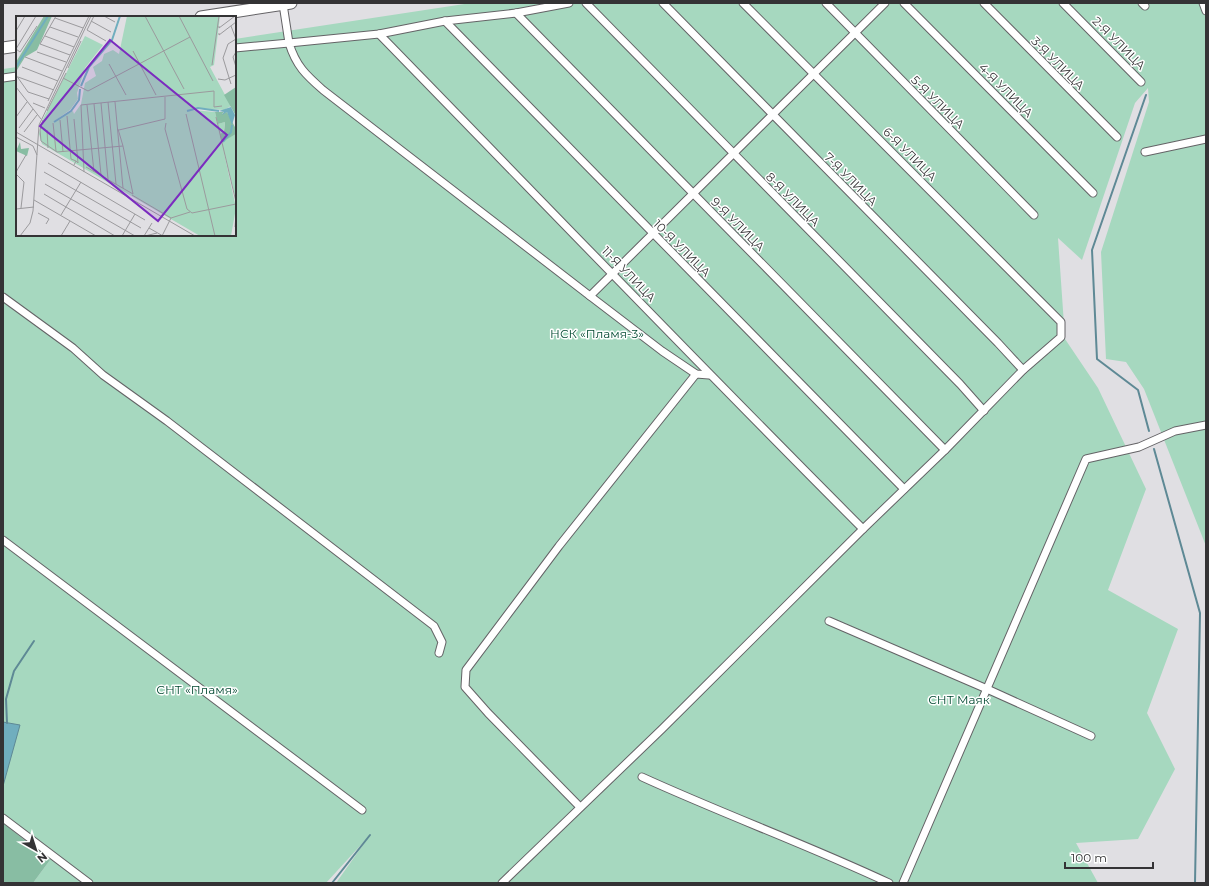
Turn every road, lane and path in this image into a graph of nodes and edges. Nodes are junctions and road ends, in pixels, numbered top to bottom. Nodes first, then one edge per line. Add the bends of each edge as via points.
1 (569, 3) edge
2 (586, 3) edge
3 (663, 3) edge
4 (743, 3) edge
5 (826, 3) edge
6 (885, 3) edge
7 (904, 3) edge
8 (984, 3) edge
9 (1063, 3) edge
10 (1203, 3) edge
11 (287, 4) edge
12 (1206, 11) edge
13 (516, 13) junction
14 (208, 16) edge
15 (445, 21) junction
16 (855, 33) junction
17 (379, 34) junction
18 (289, 43) junction
19 (16, 46) edge
20 (3, 48) edge
21 (236, 48) edge
22 (815, 74) junction
23 (16, 76) edge
24 (3, 78) edge
25 (1141, 82) dead end
26 (773, 115) junction
27 (1116, 138) dead end
28 (1206, 138) edge
29 (1145, 152) dead end
30 (733, 154) junction
31 (1093, 193) dead end
32 (693, 194) junction
33 (1034, 215) dead end
34 (652, 234) junction
35 (613, 274) junction
36 (590, 296) junction
37 (3, 297) edge
38 (1023, 370) junction
39 (696, 374) junction
40 (709, 375) junction
41 (984, 411) junction
42 (1206, 425) edge
43 (945, 450) junction
44 (904, 489) junction
45 (863, 529) junction
46 (3, 540) edge
47 (829, 621) dead end
48 (439, 653) dead end
49 (987, 689) junction
50 (1091, 736) dead end
51 (642, 777) dead end
52 (580, 807) junction
53 (362, 810) dead end
54 (3, 818) edge
55 (89, 883) edge
56 (502, 883) edge
57 (889, 883) edge
58 (903, 883) edge

1 - 13 street
2 - 30 street, 8-Я УЛИЦА
3 - 26 street, 7-Я УЛИЦА
4 - 22 street, 6-Я УЛИЦА
5 - 16 street, 5-Я УЛИЦА
6 - 16 street
7 - 31 street, 4-Я УЛИЦА
8 - 27 street, 3-Я УЛИЦА
9 - 25 street, 2-Я УЛИЦА
10 - 12 street
11 - 14 main road
11 - 18 street
13 - 15 street
13 - 32 street, 9-Я УЛИЦА
15 - 17 street
15 - 34 street, 10-Я УЛИЦА
16 - 22 street
16 - 33 street, 5-Я УЛИЦА
17 - 18 street
17 - 35 street, 11-Я УЛИЦА
18 - 21 street
18 - 36 street via 303,73 323,90
19 - 20 main road
22 - 26 street
22 - 38 street, 6-Я УЛИЦА via 1061,322 1061,337
23 - 24 street
26 - 30 street
26 - 38 street, 7-Я УЛИЦА
28 - 29 street
30 - 32 street
30 - 41 street, 8-Я УЛИЦА
32 - 34 street
32 - 43 street, 9-Я УЛИЦА
34 - 35 street
34 - 44 street, 10-Я УЛИЦА
35 - 36 street
35 - 40 street, 11-Я УЛИЦА
36 - 39 street
37 - 48 street via 73,348 103,376 434,626 442,642
38 - 41 street
39 - 40 street
39 - 52 street via 559,546 466,670 465,687
40 - 45 street, 11-Я УЛИЦА
41 - 43 street
42 - 49 street via 1175,431 1139,447 1086,459
43 - 44 street
44 - 45 street
45 - 52 street
46 - 53 street
47 - 49 street
49 - 50 street
49 - 58 street
51 - 57 street
52 - 56 street
54 - 55 street

